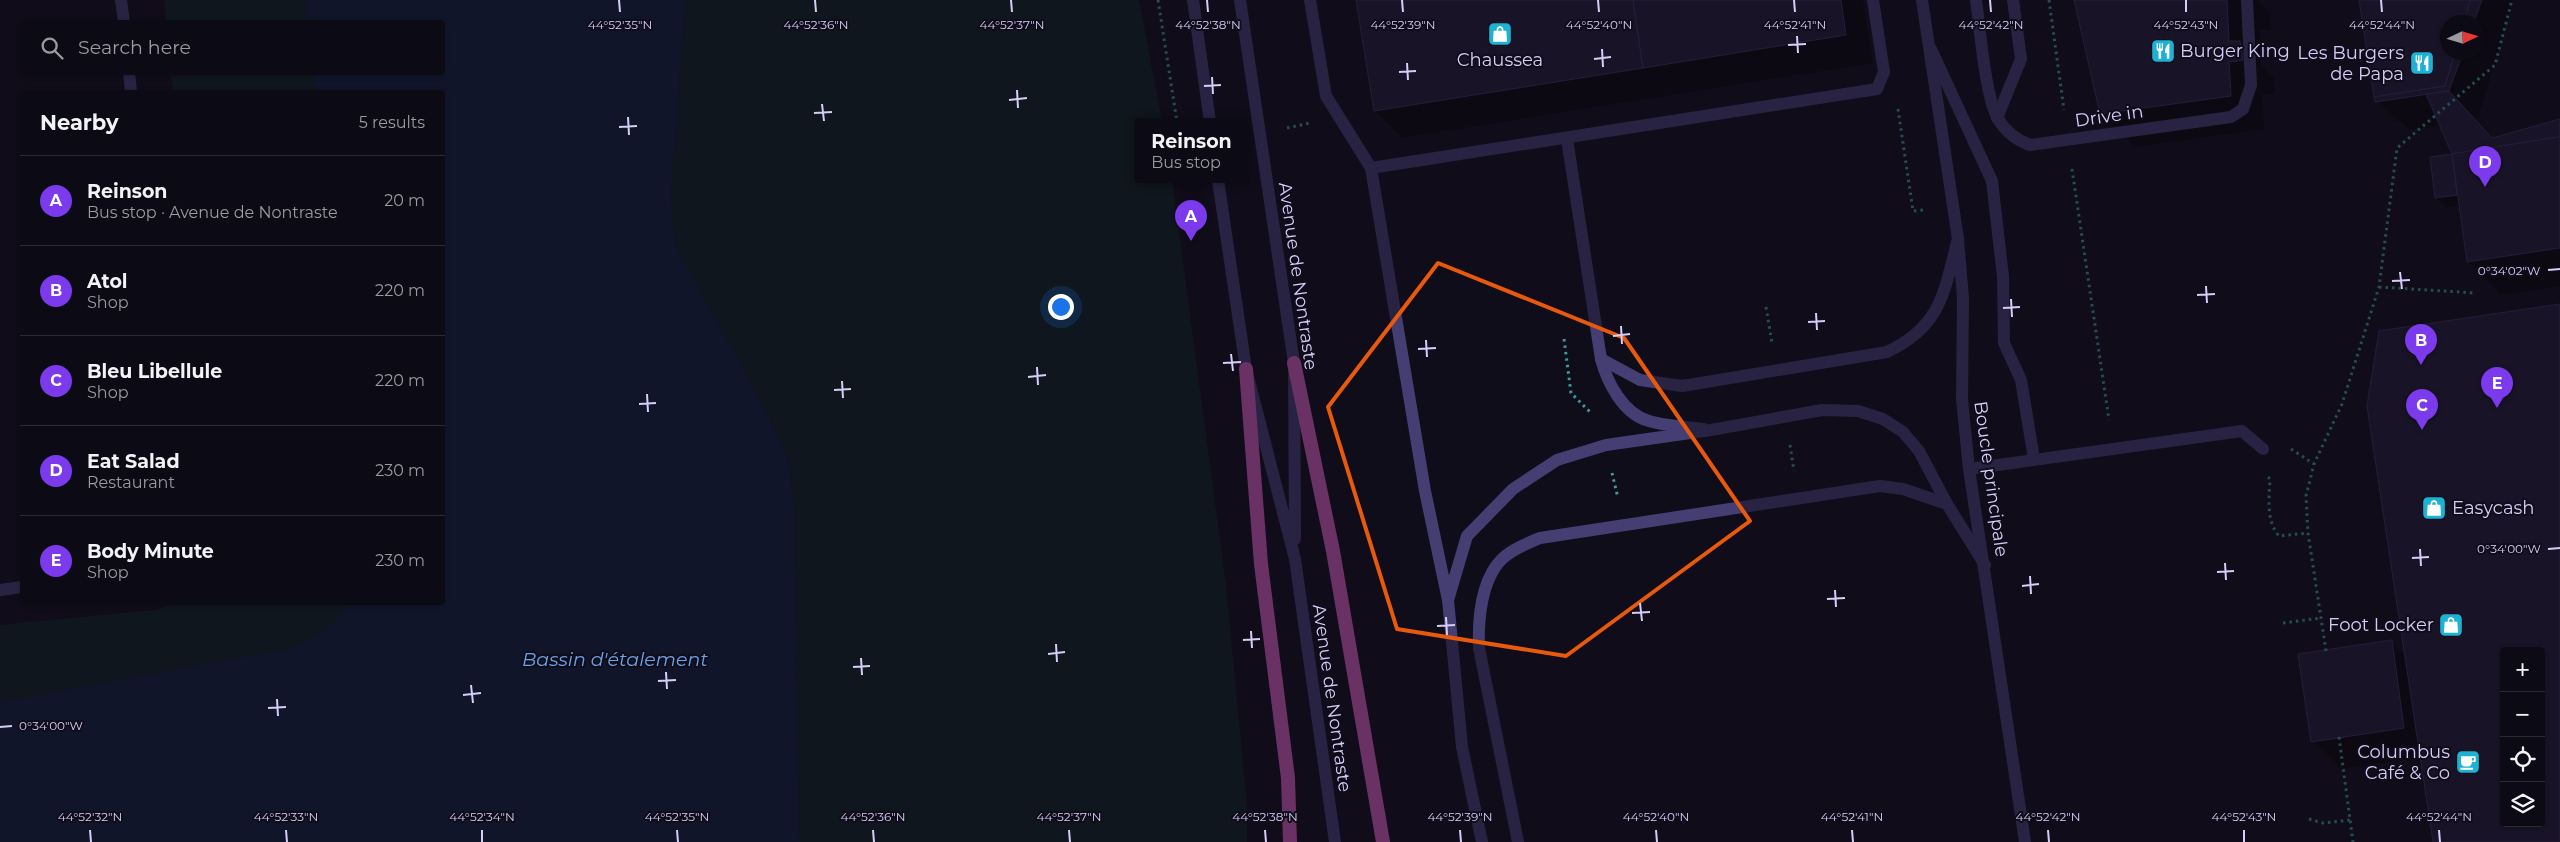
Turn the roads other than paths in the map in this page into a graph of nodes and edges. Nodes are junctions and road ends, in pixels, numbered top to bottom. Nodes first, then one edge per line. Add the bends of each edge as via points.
1 (121, 0) edge
2 (1193, 0) edge
3 (1240, 0) edge
4 (1310, 0) edge
5 (1873, 0) edge
6 (1922, 0) edge
7 (1976, 0) edge
8 (2013, 0) edge
9 (2246, 0) edge
10 (124, 20) edge
11 (1929, 45) junction
12 (129, 75) edge
13 (131, 90) edge
14 (1209, 118) edge
15 (1997, 118) junction
16 (1567, 138) junction
17 (1371, 168) junction
18 (1218, 183) edge
19 (1958, 238) junction
20 (1601, 359) junction
21 (1294, 363) junction
22 (1246, 369) junction
23 (1711, 430) junction
24 (2264, 449) dead end
25 (2034, 459) junction
26 (1969, 469) junction
27 (1947, 504) junction
28 (1295, 559) junction
29 (1985, 565) junction
30 (20, 587) edge
31 (0, 590) edge
32 (1448, 600) junction
33 (1290, 842) edge
34 (1335, 842) edge
35 (1383, 842) edge
36 (1482, 842) edge
37 (1518, 842) edge
38 (2025, 842) edge

1 - 10 street
2 - 14 street
3 - 21 street, Avenue de Nontraste
4 - 17 street via 1326,96
5 - 16 street via 1884,72 1877,89
6 - 11 street, Boucle principale
7 - 15 street, Drive in via 1991,101
8 - 15 street via 2021,59
9 - 15 street, Drive in via 2251,85 2243,109 2231,117 2030,145 2018,141
11 - 19 street, Boucle principale
11 - 25 street via 1992,182 2002,276 2004,342 2021,380
12 - 13 street
16 - 17 street
16 - 20 street
17 - 32 street via 1424,481
18 - 22 street, Avenue de Nontraste
19 - 20 street via 1944,298 1919,332 1905,344 1887,352 1682,386 1640,380
19 - 26 street, Boucle principale via 1963,298 1962,399
20 - 23 street via 1607,379 1631,411 1648,421
21 - 28 street, Avenue de Nontraste
21 - 35 highway via 1333,551
22 - 28 street, Avenue de Nontraste
22 - 33 highway via 1262,564 1288,778
23 - 27 street via 1822,410 1858,411 1883,419 1903,432 1919,451
23 - 32 street via 1606,445 1549,465 1513,489 1468,536
24 - 25 street via 2242,431
25 - 26 street
26 - 29 street, Boucle principale
27 - 29 street
27 - 37 street via 1903,489 1880,486 1540,538 1502,559 1488,582 1478,623 1480,648
28 - 34 street, Avenue de Nontraste
29 - 38 street, Boucle principale
30 - 31 street
32 - 36 street via 1462,747

